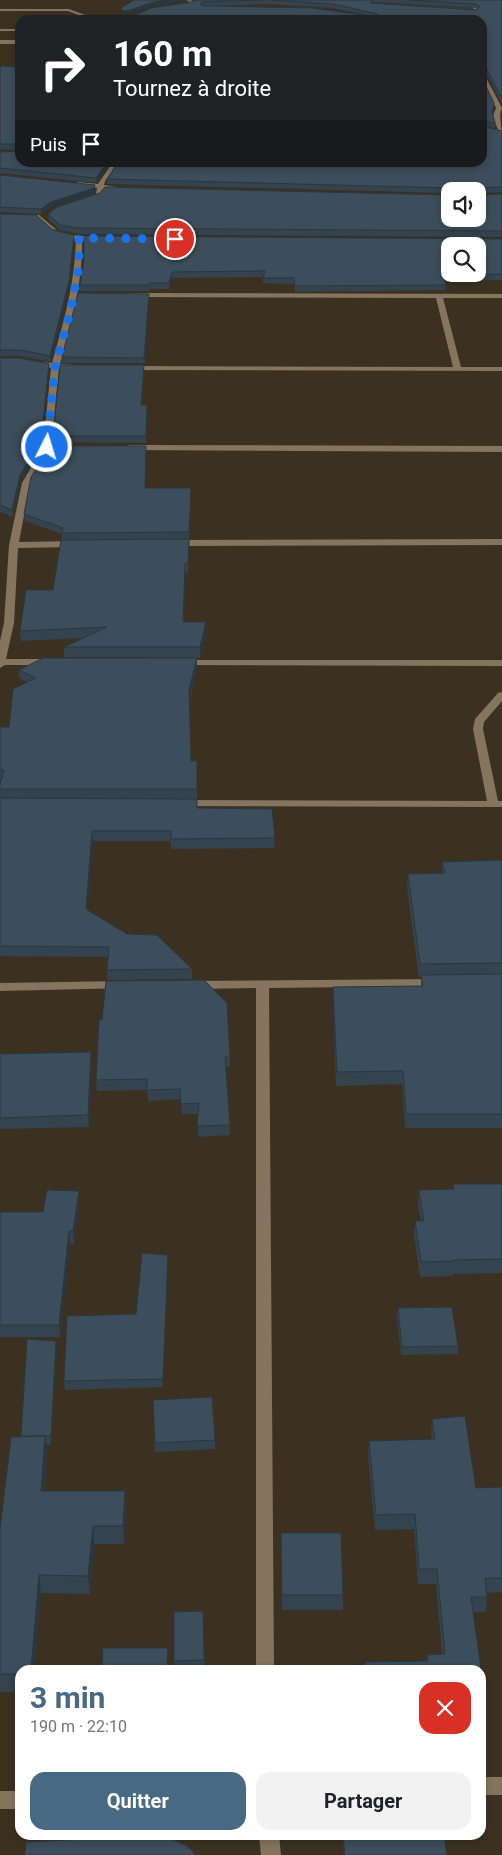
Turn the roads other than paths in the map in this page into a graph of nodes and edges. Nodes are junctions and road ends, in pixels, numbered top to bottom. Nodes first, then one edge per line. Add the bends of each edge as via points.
1 (202, 0) edge
2 (472, 1) edge
3 (191, 2) edge
4 (184, 5) edge
5 (204, 8) junction
6 (212, 8) edge
7 (0, 10) edge
8 (148, 11) edge
9 (468, 11) edge
10 (476, 11) junction
11 (84, 15) edge
12 (136, 15) edge
13 (210, 15) edge
14 (476, 15) edge
15 (0, 30) edge
16 (15, 30) edge
17 (0, 42) edge
18 (15, 42) edge
19 (487, 80) edge
20 (500, 103) edge
21 (487, 130) edge
22 (113, 167) edge
23 (68, 183) edge
24 (100, 187) junction
25 (125, 189) edge
26 (91, 199) edge
27 (0, 216) edge
28 (79, 238) junction
29 (108, 238) edge
30 (73, 295) junction
31 (83, 295) edge
32 (122, 295) edge
33 (439, 295) junction
34 (502, 296) edge
35 (0, 360) edge
36 (55, 367) junction
37 (82, 367) edge
38 (118, 368) edge
39 (457, 368) junction
40 (502, 369) edge
41 (47, 447) junction
42 (57, 447) edge
43 (116, 448) edge
44 (502, 449) edge
45 (502, 542) edge
46 (163, 543) edge
47 (84, 544) edge
48 (14, 545) junction
49 (4, 623) edge
50 (60, 662) edge
51 (168, 663) edge
52 (502, 663) edge
53 (0, 664) edge
54 (502, 695) edge
55 (168, 803) edge
56 (498, 804) edge
57 (452, 983) edge
58 (262, 984) junction
59 (136, 985) edge
60 (175, 985) edge
61 (0, 987) edge
62 (265, 1665) edge
63 (486, 1786) edge
64 (502, 1786) edge
65 (0, 1800) edge
66 (15, 1800) edge
67 (270, 1840) edge
68 (271, 1855) edge

1 - 3 street
2 - 10 street
3 - 4 street
3 - 5 street
5 - 6 street
5 - 13 street
7 - 11 street via 69,7
8 - 12 street
9 - 10 street
10 - 14 street
15 - 16 street
17 - 18 street
19 - 20 street
20 - 21 street via 496,116 502,133
22 - 24 street
23 - 24 street
24 - 25 street
24 - 26 street via 98,196
27 - 28 street via 46,217 57,233
28 - 29 street
28 - 30 street via 79,267
30 - 31 street
30 - 36 street
32 - 33 street
33 - 34 street
33 - 39 street
35 - 36 street via 21,360
36 - 37 street
36 - 41 street
38 - 39 street
39 - 40 street
41 - 42 street
41 - 48 street via 26,483
43 - 44 street
45 - 46 street
47 - 48 street
48 - 49 street
49 - 53 street
50 - 53 street
51 - 52 street
54 - 56 street via 479,722 478,729
55 - 56 street
57 - 58 street
58 - 60 street
58 - 62 street
59 - 61 street
63 - 64 street
65 - 66 street
67 - 68 street

